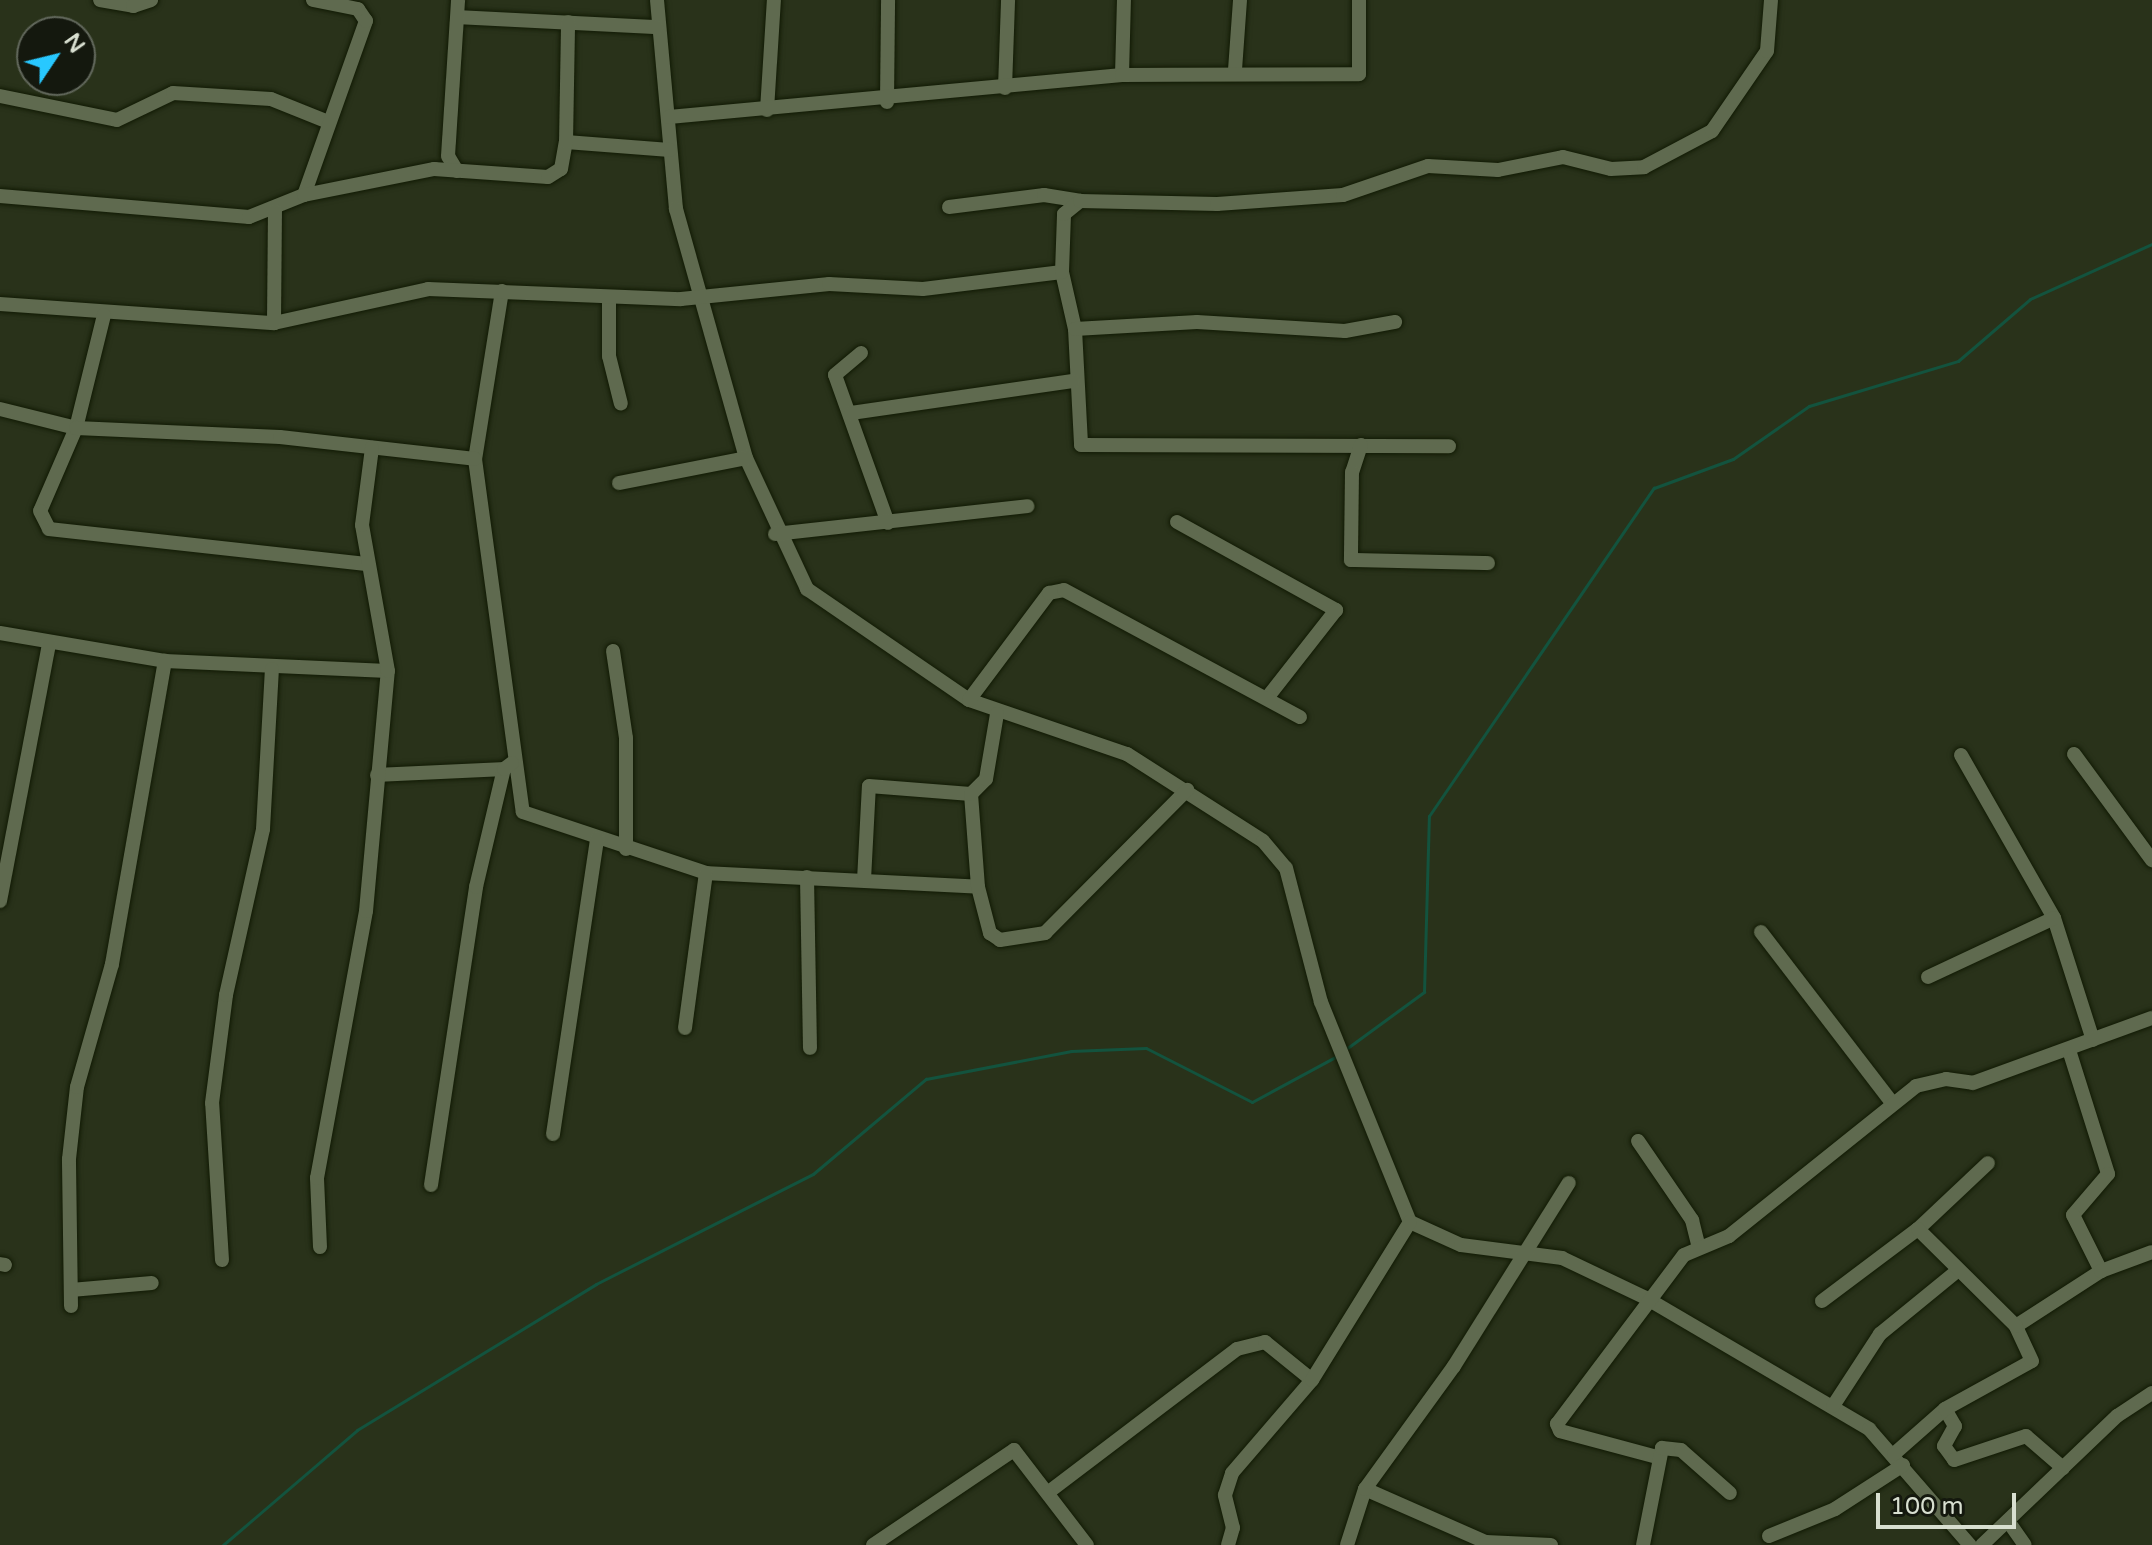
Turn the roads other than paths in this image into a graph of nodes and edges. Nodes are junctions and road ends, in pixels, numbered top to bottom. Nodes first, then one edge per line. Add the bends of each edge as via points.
1 (100, 0) edge
2 (151, 0) edge
3 (313, 0) edge
4 (458, 0) edge
5 (657, 0) edge
6 (774, 0) edge
7 (888, 0) edge
8 (1008, 0) edge
9 (1124, 0) edge
10 (1240, 0) edge
11 (1359, 0) edge
12 (1771, 0) edge
13 (458, 17) junction
14 (568, 22) junction
15 (657, 27) junction
16 (1235, 70) junction
17 (1122, 75) junction
18 (1005, 88) junction
19 (0, 96) edge
20 (887, 102) junction
21 (767, 110) junction
22 (669, 117) junction
23 (326, 121) junction
24 (566, 142) junction
25 (670, 150) junction
26 (448, 156) junction
27 (434, 169) junction
28 (457, 171) junction
29 (304, 195) junction
30 (0, 196) edge
31 (1080, 201) junction
32 (949, 207) dead end
33 (275, 211) junction
34 (1062, 272) junction
35 (502, 291) junction
36 (609, 300) junction
37 (701, 303) junction
38 (0, 304) edge
39 (104, 315) junction
40 (1395, 322) dead end
41 (274, 323) junction
42 (1075, 329) junction
43 (861, 353) dead end
44 (1073, 381) junction
45 (621, 404) dead end
46 (0, 409) edge
47 (851, 413) junction
48 (76, 428) junction
49 (1361, 445) junction
50 (1449, 446) dead end
51 (372, 448) junction
52 (746, 458) junction
53 (475, 459) junction
54 (619, 483) dead end
55 (1027, 506) dead end
56 (1177, 522) dead end
57 (888, 523) junction
58 (775, 534) junction
59 (1488, 563) dead end
60 (366, 564) junction
61 (0, 633) edge
62 (49, 643) junction
63 (613, 651) dead end
64 (165, 661) junction
65 (272, 669) junction
66 (388, 671) junction
67 (1267, 698) junction
68 (969, 700) junction
69 (997, 714) junction
70 (1300, 717) dead end
71 (2074, 754) dead end
72 (1961, 755) dead end
73 (508, 766) junction
74 (377, 775) junction
75 (1187, 790) junction
76 (971, 794) junction
77 (597, 838) junction
78 (626, 849) junction
79 (2152, 860) edge
80 (706, 873) junction
81 (807, 877) junction
82 (864, 880) junction
83 (978, 887) junction
84 (0, 901) edge
85 (2054, 918) junction
86 (1761, 932) dead end
87 (1928, 977) dead end
88 (2152, 1018) edge
89 (685, 1028) dead end
90 (2093, 1040) junction
91 (810, 1048) dead end
92 (2069, 1050) junction
93 (1892, 1103) junction
94 (553, 1134) dead end
95 (1638, 1141) dead end
96 (1988, 1163) dead end
97 (1569, 1183) dead end
98 (431, 1185) dead end
99 (1410, 1222) junction
100 (1918, 1229) junction
101 (1698, 1244) junction
102 (320, 1247) dead end
103 (1529, 1252) junction
104 (2152, 1252) edge
105 (222, 1260) dead end
106 (1957, 1271) junction
107 (2101, 1271) junction
108 (152, 1283) dead end
109 (71, 1290) junction
110 (1646, 1298) junction
111 (1822, 1301) dead end
112 (71, 1306) dead end
113 (2016, 1326) junction
114 (1312, 1380) junction
115 (2152, 1393) edge
116 (1833, 1406) junction
117 (1945, 1409) junction
118 (1657, 1457) junction
119 (1899, 1460) junction
120 (2063, 1468) junction
121 (1365, 1489) junction
122 (1050, 1491) junction
123 (1730, 1493) dead end
124 (2008, 1521) junction
125 (1769, 1536) dead end
126 (1486, 1544) edge
127 (873, 1545) edge
128 (1087, 1545) edge
129 (1228, 1545) edge
130 (1347, 1545) edge
131 (1551, 1545) edge
132 (1643, 1545) edge
133 (1970, 1545) edge
134 (1982, 1545) edge
135 (2025, 1545) edge

1 - 2 street via 133,6
3 - 23 street via 358,9 366,21
4 - 13 street
5 - 15 street
6 - 21 street
7 - 20 street
8 - 18 street
9 - 17 street
10 - 16 street
11 - 16 street via 1362,73
12 - 31 street via 1767,51 1712,131 1644,167 1611,169 1563,157 1498,170 1428,166 1343,195 1217,204
13 - 14 street
13 - 26 street
14 - 15 street
14 - 24 street
15 - 22 street
16 - 17 street
17 - 18 street
18 - 20 street
19 - 23 street via 117,120 173,93 271,99
20 - 21 street
21 - 22 street
22 - 25 street
23 - 29 street
24 - 25 street
24 - 28 street via 561,169 548,177
25 - 37 street via 672,195
26 - 27 street
26 - 28 street
27 - 28 street
27 - 29 street
29 - 33 street
30 - 33 street via 249,217
31 - 32 street via 1044,195
31 - 34 street via 1064,214
33 - 41 street
34 - 37 street via 923,289 829,284
34 - 42 street
35 - 36 street
35 - 41 street via 428,289
35 - 53 street
36 - 37 street
36 - 45 street via 609,356
37 - 52 street
38 - 39 street
39 - 41 street
39 - 48 street
40 - 42 street via 1345,331 1197,322
42 - 44 street
43 - 47 street via 835,370
44 - 47 street
44 - 49 street via 1081,445
46 - 48 street
47 - 57 street
48 - 51 street
48 - 60 street via 40,511 56,533
49 - 50 street
49 - 59 street via 1352,472 1351,560
51 - 53 street
51 - 60 street via 363,502
52 - 54 street
52 - 58 street
53 - 73 street
55 - 57 street
56 - 67 street via 1336,610
57 - 58 street
58 - 68 street via 807,589
60 - 66 street
61 - 62 street
62 - 64 street
62 - 84 street
63 - 78 street via 626,738
64 - 65 street
64 - 109 street via 112,964 77,1087
65 - 66 street
65 - 105 street via 263,829 226,995 212,1103
66 - 74 street
67 - 68 street via 1056,590
67 - 70 street
68 - 69 street
69 - 75 street via 1092,738
69 - 76 street via 986,779
71 - 79 street
72 - 85 street
73 - 74 street
73 - 77 street via 523,812
73 - 98 street via 476,887
74 - 102 street via 366,911 317,1178
75 - 83 street via 1045,933 994,938
75 - 99 street via 1263,841 1286,868 1321,1002
76 - 82 street via 869,786
76 - 83 street
77 - 78 street
77 - 94 street
78 - 80 street
80 - 81 street
80 - 89 street
81 - 82 street
81 - 91 street
82 - 83 street
85 - 87 street
85 - 90 street
86 - 93 street
88 - 90 street
90 - 92 street
92 - 93 street via 1973,1083 1931,1080
92 - 107 street via 2108,1174 2073,1215
93 - 101 street via 1715,1247
95 - 101 street via 1692,1220
96 - 100 street
97 - 103 street
99 - 103 street via 1461,1245
99 - 114 street
100 - 106 street
100 - 111 street
101 - 110 street
103 - 110 street via 1562,1258
103 - 121 street
104 - 107 street
106 - 113 street
106 - 116 street via 1880,1334
107 - 113 street
108 - 109 street
109 - 112 street
110 - 116 street
110 - 118 street via 1557,1429
113 - 117 street via 2032,1361
114 - 122 street via 1265,1342 1237,1349
114 - 129 street via 1232,1473 1225,1495 1233,1528
115 - 120 street
116 - 119 street
117 - 119 street
117 - 120 street via 1955,1426 1944,1446 1954,1460 2026,1436
118 - 123 street via 1670,1446 1681,1450
118 - 132 street
119 - 125 street via 1835,1509
119 - 133 street
120 - 124 street
121 - 126 street
121 - 130 street
122 - 127 street via 1014,1450
122 - 128 street
124 - 134 street
124 - 135 street
126 - 131 street

